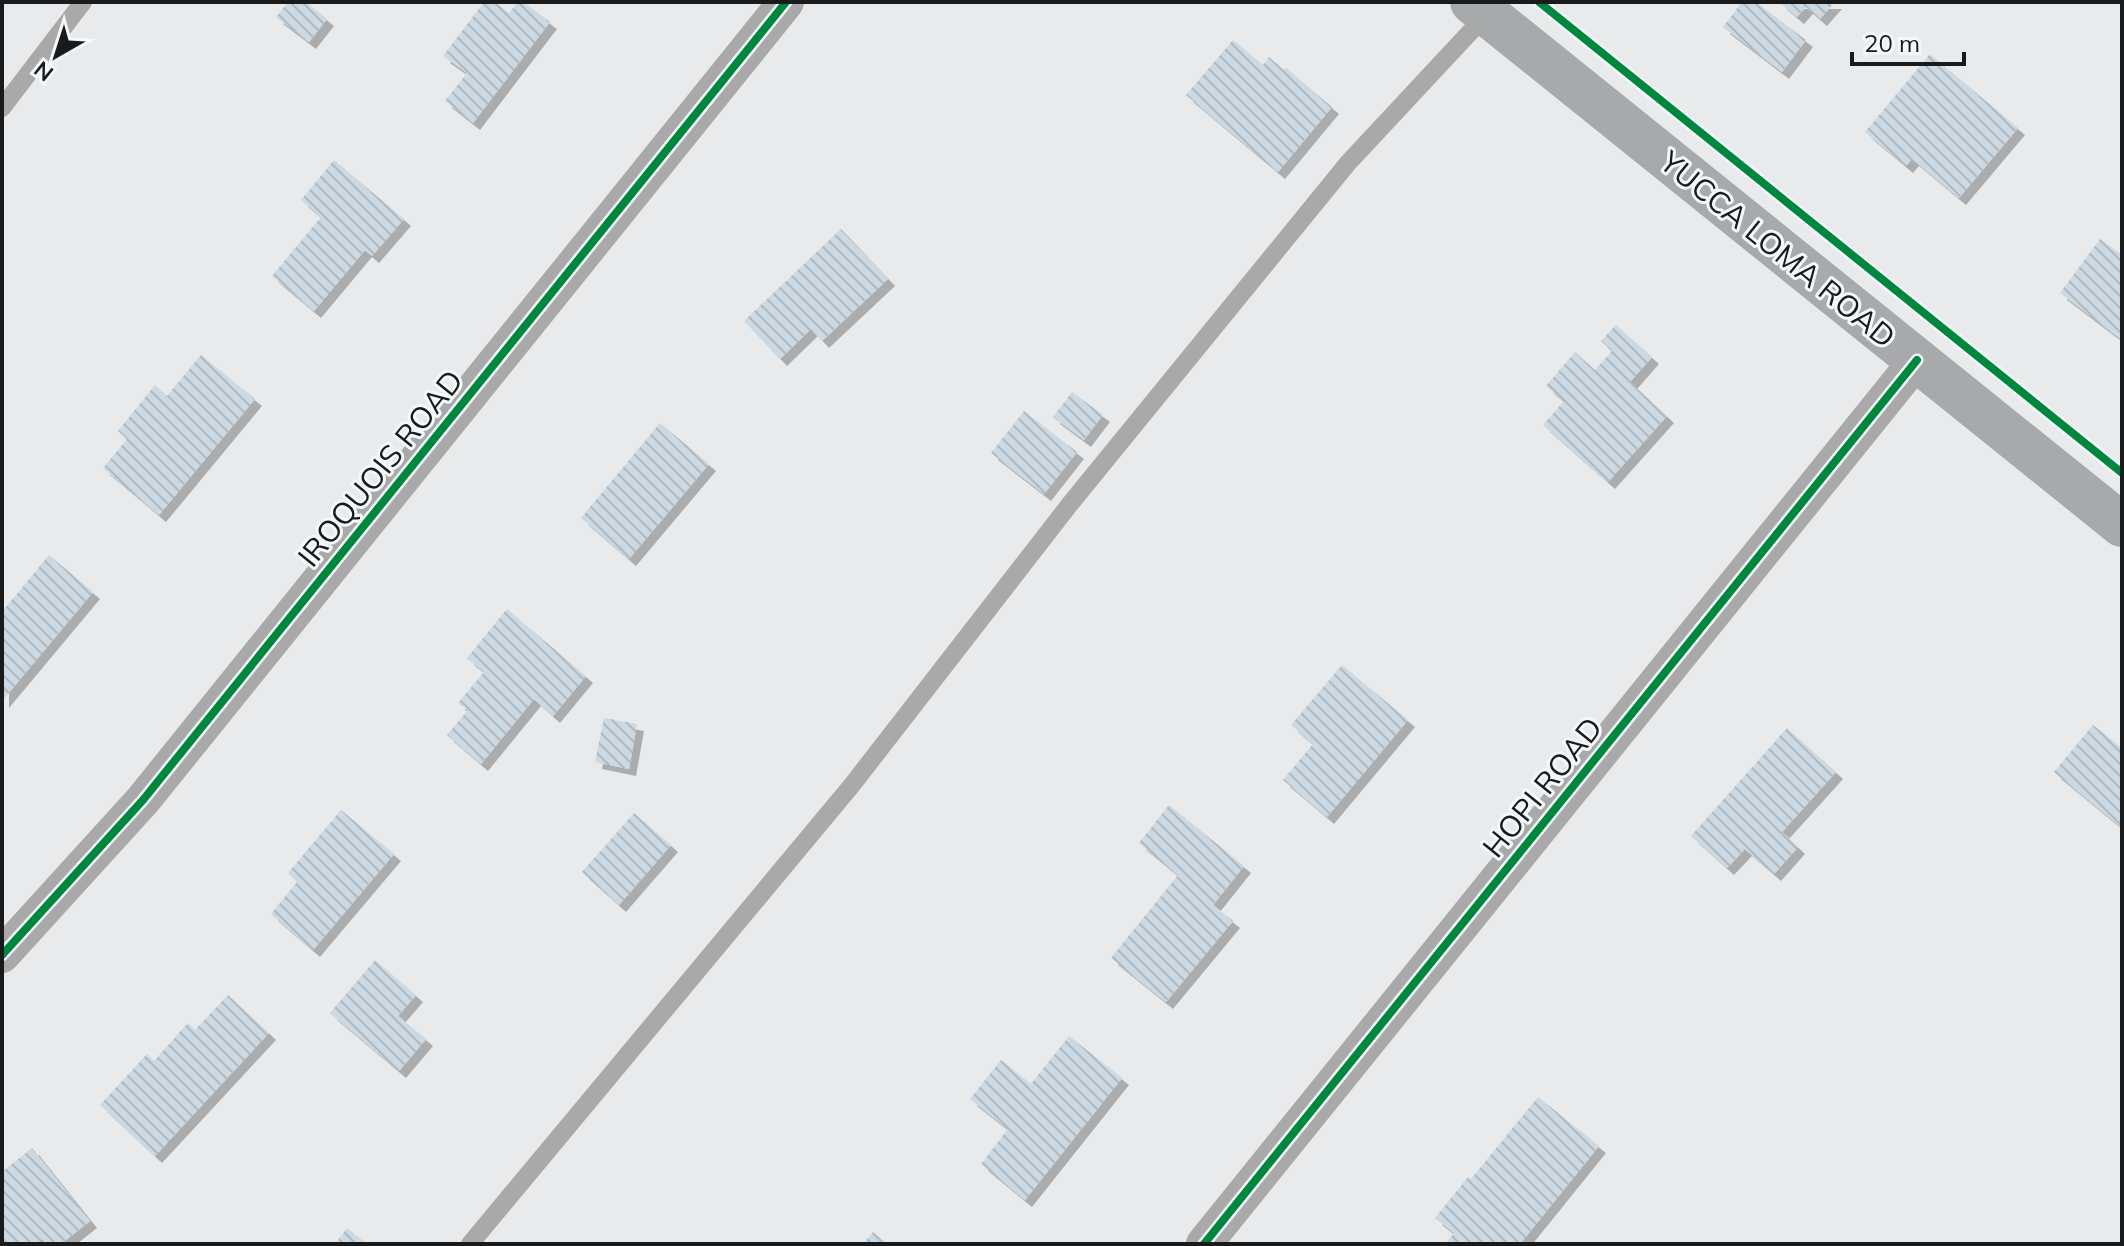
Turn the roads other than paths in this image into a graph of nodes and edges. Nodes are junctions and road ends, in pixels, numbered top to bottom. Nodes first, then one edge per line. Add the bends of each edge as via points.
1 (83, 2) edge
2 (786, 2) edge
3 (1479, 8) edge
4 (2, 108) edge
5 (1917, 360) junction
6 (2122, 525) edge
7 (2, 955) edge
8 (470, 1244) edge
9 (1204, 1244) edge

1 - 4 lane
2 - 7 street, IROQUOIS ROAD via 143,800
3 - 5 main road, YUCCA LOMA ROAD
3 - 8 lane via 1070,504 852,785
5 - 6 main road, YUCCA LOMA ROAD
5 - 9 street, HOPI ROAD

